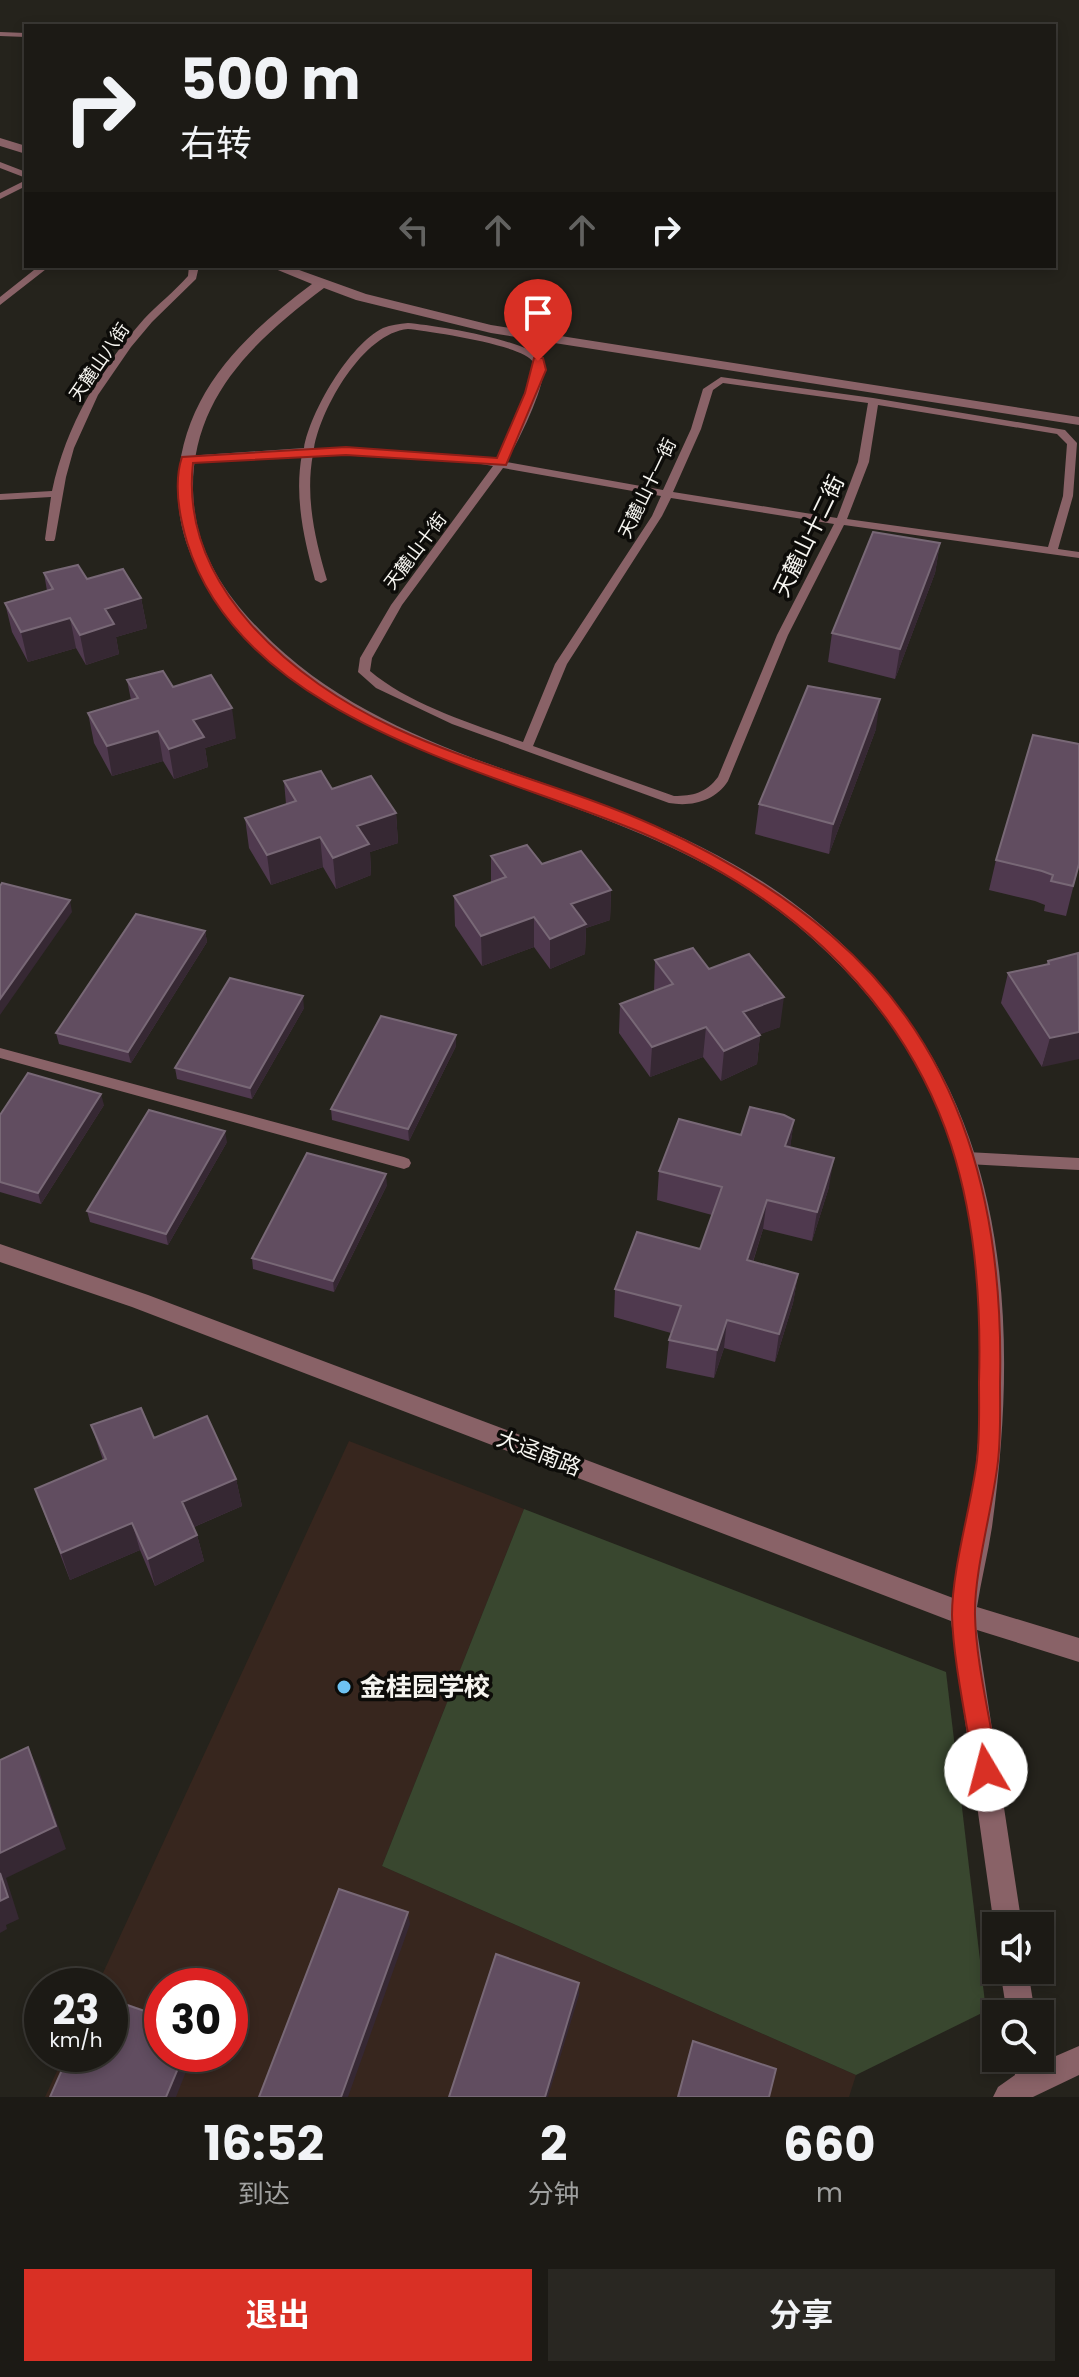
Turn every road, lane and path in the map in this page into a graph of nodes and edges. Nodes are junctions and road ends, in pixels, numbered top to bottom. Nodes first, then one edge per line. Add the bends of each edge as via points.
1 (0, 34) edge
2 (24, 35) edge
3 (0, 142) edge
4 (24, 149) edge
5 (0, 165) edge
6 (24, 174) edge
7 (24, 184) edge
8 (0, 196) edge
9 (42, 268) edge
10 (194, 268) edge
11 (280, 268) edge
12 (321, 284) junction
13 (0, 302) edge
14 (873, 401) junction
15 (1079, 421) edge
16 (306, 451) junction
17 (186, 459) junction
18 (502, 462) junction
19 (54, 494) junction
20 (666, 494) junction
21 (0, 497) edge
22 (842, 523) junction
23 (50, 539) dead end
24 (1052, 552) junction
25 (1079, 555) edge
26 (321, 580) dead end
27 (527, 746) junction
28 (0, 1053) edge
29 (967, 1158) junction
30 (404, 1163) dead end
31 (1079, 1164) edge
32 (0, 1253) edge
33 (964, 1614) junction
34 (1079, 1650) edge
35 (1006, 1912) edge
36 (1079, 2060) edge
37 (1022, 2079) edge

1 - 2 lane
3 - 4 street
5 - 6 lane
7 - 8 lane
9 - 13 lane
10 - 19 lane, 天麓山八街 via 193,277 124,349 100,383 70,443
11 - 12 street
12 - 15 street via 402,309 523,335
12 - 17 street via 274,318 218,377 200,410
14 - 20 lane, 天麓山十一街 via 721,380 708,389
14 - 22 lane, 天麓山十二街 via 860,482
14 - 24 lane via 1051,429 1069,437 1068,496
16 - 17 lane
16 - 18 lane
16 - 18 lane, 天麓山十街 via 330,392 358,356 385,331 406,325 529,352 538,361 532,393
16 - 26 lane via 304,501
17 - 29 street via 187,519 199,557 249,633 288,669 390,732 648,829 762,890 830,943 888,1006 934,1078
18 - 20 lane
18 - 27 lane, 天麓山十街 via 395,607 363,657 363,669 370,680 420,706
19 - 21 lane
19 - 23 lane, 天麓山八街
20 - 22 lane
20 - 27 lane, 天麓山十一街 via 645,538 561,664
22 - 24 lane
22 - 27 lane, 天麓山十二街 via 768,667 718,788 706,796 673,800
24 - 25 lane
28 - 30 lane
29 - 31 lane
29 - 33 street via 985,1246 991,1383 982,1503
32 - 33 street, 大迳南路 via 140,1301
33 - 34 street, 大迳南路
33 - 35 street
36 - 37 street

